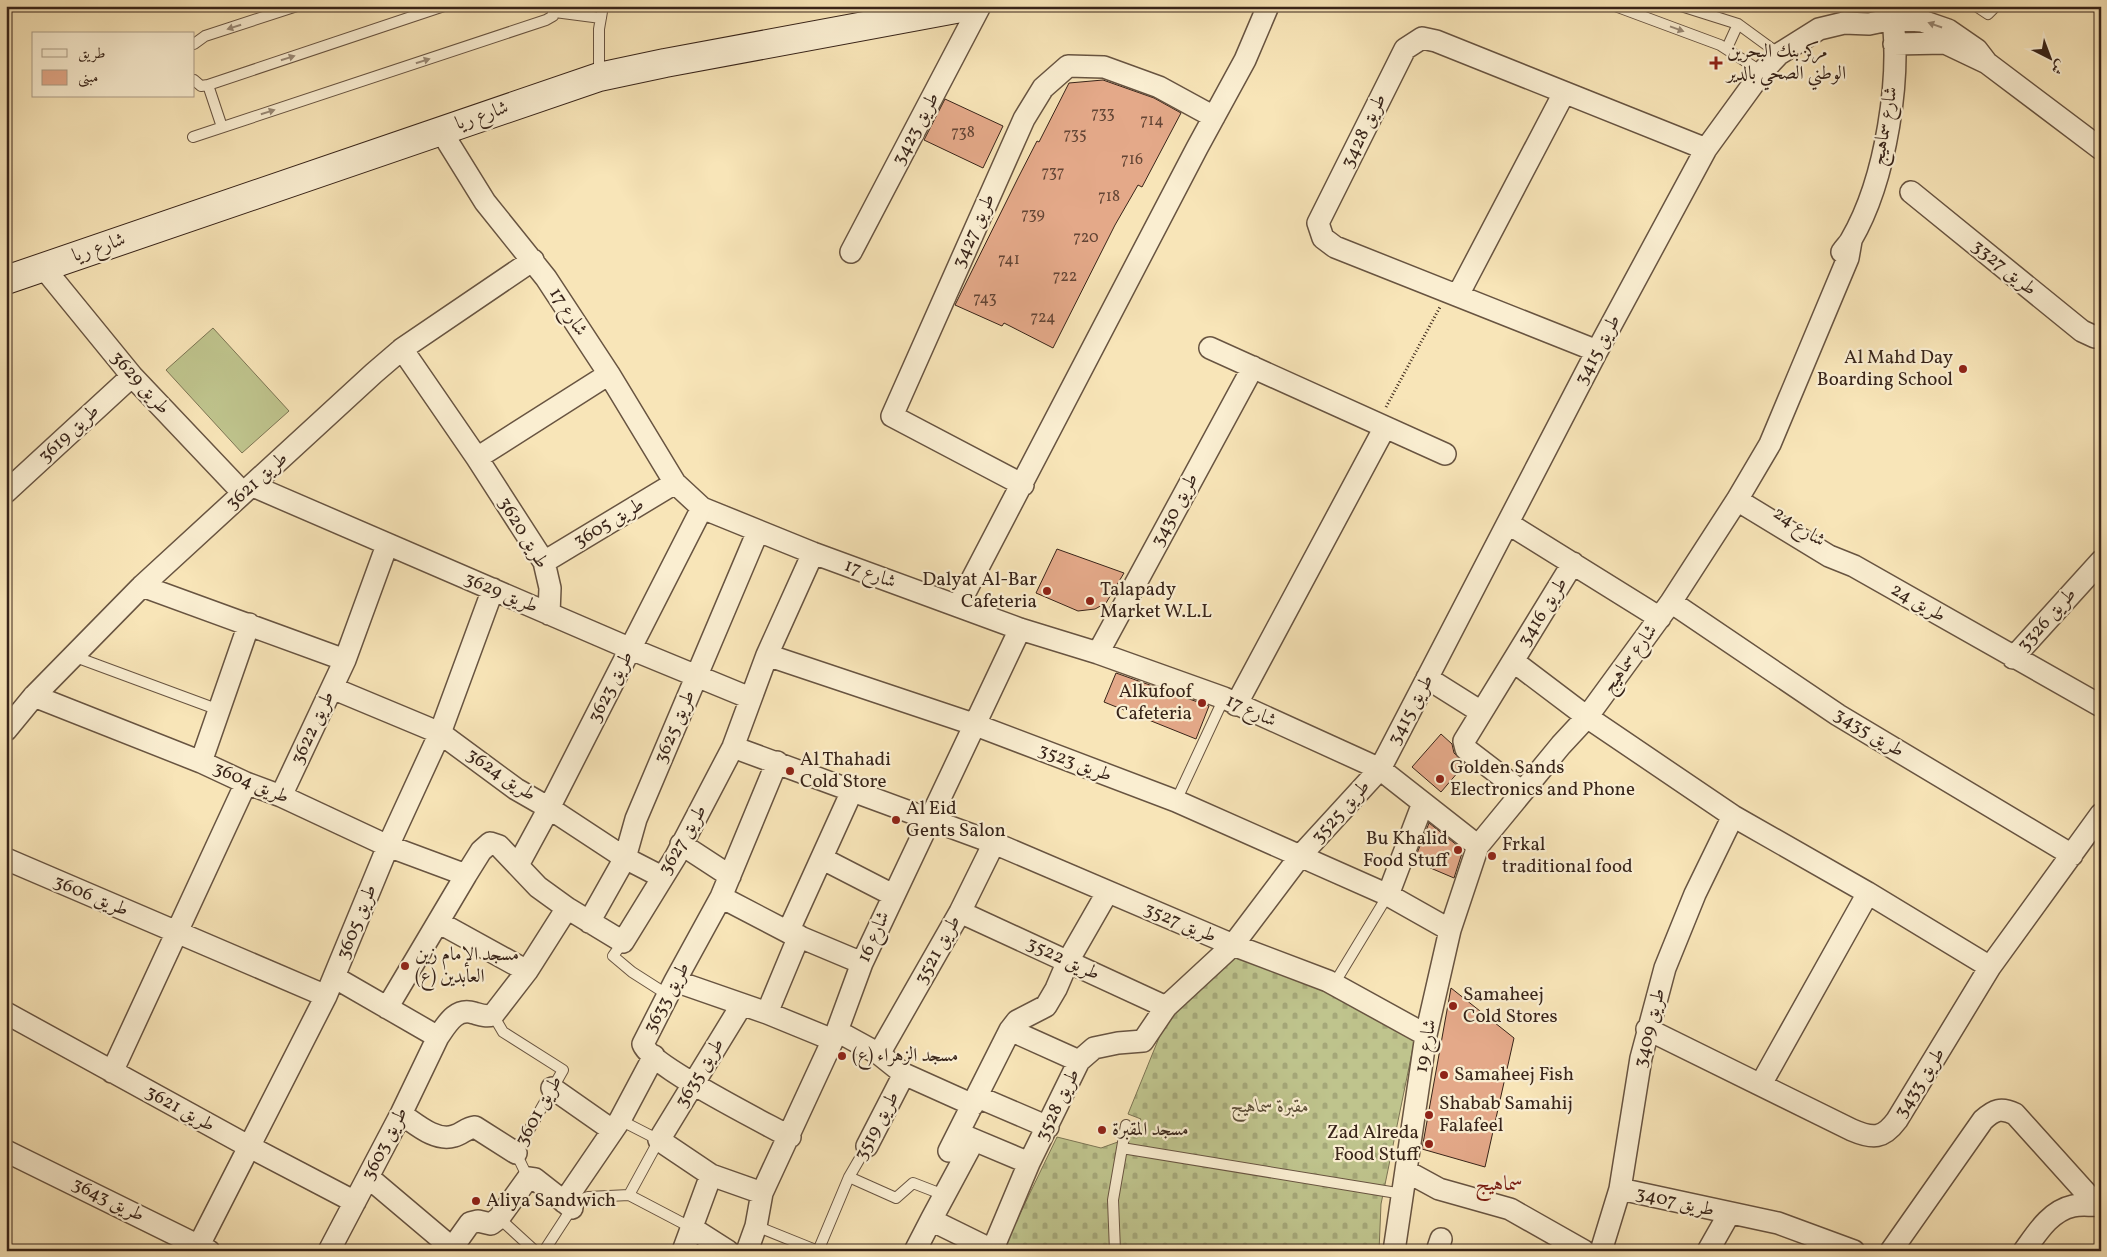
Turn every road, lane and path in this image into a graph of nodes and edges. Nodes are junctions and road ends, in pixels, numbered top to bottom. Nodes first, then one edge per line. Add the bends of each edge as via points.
1 (297, 6) edge
2 (444, 6) edge
3 (603, 6) edge
4 (972, 6) edge
5 (980, 6) edge
6 (1268, 6) edge
7 (1615, 6) edge
8 (1681, 6) edge
9 (1976, 6) edge
10 (1996, 6) edge
11 (554, 9) edge
12 (1892, 13) edge
13 (601, 18) junction
14 (1738, 24) junction
15 (195, 43) edge
16 (1894, 44) junction
17 (1727, 48) junction
18 (1778, 54) junction
19 (1987, 63) junction
20 (1762, 72) junction
21 (599, 77) junction
22 (195, 81) edge
23 (208, 85) junction
24 (1564, 93) junction
25 (1214, 117) junction
26 (222, 127) junction
27 (441, 131) junction
28 (193, 137) dead end
29 (1706, 149) junction
30 (2101, 149) edge
31 (1911, 192) dead end
32 (851, 252) dead end
33 (533, 260) junction
34 (42, 268) junction
35 (6, 280) edge
36 (1453, 293) junction
37 (2101, 336) edge
38 (1210, 348) dead end
39 (402, 349) junction
40 (1597, 350) junction
41 (1253, 367) junction
42 (609, 374) junction
43 (132, 376) junction
44 (1381, 425) junction
45 (1446, 454) dead end
46 (477, 458) junction
47 (675, 483) junction
48 (1023, 485) junction
49 (248, 490) junction
50 (6, 492) edge
51 (1740, 495) junction
52 (702, 508) junction
53 (1509, 524) junction
54 (758, 531) junction
55 (387, 545) junction
56 (813, 553) junction
57 (2101, 561) edge
58 (544, 562) junction
59 (1573, 563) junction
60 (1854, 566) joint
61 (142, 586) junction
62 (493, 589) junction
63 (958, 606) junction
64 (1665, 610) junction
65 (548, 614) junction
66 (249, 624) junction
67 (1020, 630) junction
68 (631, 649) junction
69 (1098, 653) junction
70 (767, 655) junction
71 (73, 656) junction
72 (2013, 658) junction
73 (345, 660) junction
74 (1513, 661) junction
75 (696, 676) junction
76 (1427, 678) junction
77 (332, 688) junction
78 (34, 696) junction
79 (750, 698) junction
80 (1230, 702) junction
81 (2101, 706) edge
82 (218, 710) junction
83 (1481, 712) junction
84 (1587, 717) junction
85 (973, 724) junction
86 (6, 730) edge
87 (440, 733) junction
88 (733, 748) junction
89 (200, 762) junction
90 (777, 762) junction
91 (1380, 769) junction
92 (246, 783) junction
93 (852, 791) junction
94 (1522, 792) junction
95 (281, 796) junction
96 (1176, 801) junction
97 (1423, 802) junction
98 (550, 808) junction
99 (2101, 814) edge
100 (1733, 816) junction
101 (929, 820) junction
102 (994, 843) junction
103 (681, 844) junction
104 (388, 846) junction
105 (1478, 846) junction
106 (1302, 855) junction
107 (2072, 855) junction
108 (625, 858) junction
109 (6, 859) edge
110 (823, 859) junction
111 (518, 865) junction
112 (466, 875) junction
113 (730, 876) junction
114 (662, 877) junction
115 (1107, 893) junction
116 (1868, 893) junction
117 (893, 895) junction
118 (1388, 895) junction
119 (721, 898) junction
120 (566, 908) junction
121 (960, 912) junction
122 (438, 922) junction
123 (589, 922) junction
124 (1450, 930) junction
125 (177, 933) junction
126 (793, 934) junction
127 (623, 942) junction
128 (1233, 945) junction
129 (1068, 961) junction
130 (862, 963) junction
131 (1990, 967) junction
132 (527, 971) junction
133 (1334, 984) junction
134 (330, 986) junction
135 (671, 988) junction
136 (741, 1006) junction
137 (1166, 1007) junction
138 (387, 1008) junction
139 (767, 1013) junction
140 (6, 1014) edge
141 (493, 1015) junction
142 (1648, 1029) junction
143 (1010, 1030) junction
144 (835, 1035) junction
145 (1426, 1035) junction
146 (438, 1037) junction
147 (880, 1054) junction
148 (654, 1056) junction
149 (1079, 1061) junction
150 (112, 1072) junction
151 (904, 1074) junction
152 (694, 1084) junction
153 (1761, 1084) junction
154 (552, 1088) junction
155 (975, 1101) junction
156 (401, 1114) junction
157 (616, 1125) junction
158 (1126, 1125) dead end
159 (1048, 1127) junction
160 (790, 1137) junction
161 (659, 1140) junction
162 (960, 1142) junction
163 (248, 1146) junction
164 (867, 1146) joint
165 (1122, 1148) junction
166 (6, 1151) edge
167 (516, 1153) junction
168 (1029, 1163) junction
169 (1406, 1171) junction
170 (711, 1175) junction
171 (368, 1177) junction
172 (849, 1177) junction
173 (528, 1178) junction
174 (1620, 1189) junction
175 (762, 1193) junction
176 (1403, 1194) junction
177 (944, 1195) junction
178 (629, 1196) junction
179 (355, 1202) junction
180 (568, 1205) junction
181 (2099, 1205) edge
182 (1729, 1214) junction
183 (499, 1218) junction
184 (932, 1220) junction
185 (756, 1226) junction
186 (692, 1228) junction
187 (204, 1248) edge
188 (451, 1249) edge
189 (329, 1251) edge
190 (535, 1251) edge
191 (544, 1251) edge
192 (683, 1251) edge
193 (728, 1251) edge
194 (746, 1251) edge
195 (818, 1251) edge
196 (915, 1251) edge
197 (992, 1251) edge
198 (1115, 1251) edge
199 (1394, 1251) edge
200 (1584, 1251) edge
201 (1601, 1251) edge
202 (1708, 1251) edge
203 (1854, 1251) edge
204 (1891, 1251) edge
205 (2024, 1251) edge

1 -> 15 lane via 205,36
23 -> 2 lane
3 - 13 lane
4 - 21 main road, شارع ريا
5 - 32 street, طريق 3423
6 - 25 street via 1245,60
7 -> 17 lane
8 - 14 lane
9 - 10 lane via 1988,14
11 - 13 lane
26 -> 11 lane via 546,20
12 - 16 street, شارع سماهيج
12 - 18 street, طريق 3415 via 1869,24 1844,23 1819,29
19 -> 12 street via 1978,50 1948,30
13 - 21 lane
14 - 17 lane
14 - 18 lane
16 - 19 street via 1953,44
16 - 51 street, شارع سماهيج via 1892,100 1886,136 1866,207 1770,444
17 - 20 lane
18 - 20 street, طريق 3415
19 - 30 street
20 - 29 street, طريق 3415
21 - 27 main road, شارع ريا
22 - 23 lane via 201,86
23 - 26 lane
24 - 29 street, طريق 3428
24 - 36 street
24 - 36 street, طريق 3428 via 1436,41 1422,38 1405,49 1318,223 1323,238 1335,247
25 - 48 street
25 - 48 street, طريق 3427 via 1159,87 1104,67 1068,66 1043,88 1024,119 892,416
26 - 28 lane
27 - 33 street, شارع 17 via 485,202
27 - 34 main road, شارع ريا
29 - 40 street, طريق 3415
31 - 37 street, طريق 3327 via 2082,331
33 - 39 street, طريق 3621
33 - 42 street, شارع 17
34 - 35 main road, شارع ريا
34 - 43 street, طريق 3629
36 - 40 street, طريق 3428
36 - 44 path
38 - 41 street
39 - 46 street, طريق 3620
39 - 49 street, طريق 3621
40 - 53 street, طريق 3415
41 - 44 street
41 - 69 street, طريق 3430
42 - 46 street
42 - 47 street, شارع 17
43 - 49 street, طريق 3629
43 - 50 street, طريق 3619
44 - 45 street
44 - 80 street
46 - 58 street, طريق 3620
47 - 52 street, شارع 17
47 - 58 street, طريق 3605
48 - 63 street
49 - 55 street, طريق 3629
49 - 61 street, طريق 3621
51 - 60 street, شارع 24
51 - 64 street, شارع سماهيج
52 - 54 street, شارع 17
52 - 68 street, طريق 3623
53 - 59 street, طريق 3416
53 - 76 street, طريق 3415
54 - 56 street, شارع 17
54 - 75 street, طريق 3625
55 - 62 street, طريق 3629
55 - 73 street, طريق 3622
56 - 63 street, شارع 17
56 - 70 street, طريق 3627
57 - 72 street, طريق 3326
58 - 65 street, طريق 3620 via 550,588
59 - 64 street, طريق 3416
59 - 74 street, طريق 3416
60 - 72 street, طريق 24
61 - 66 street
61 - 71 street, طريق 3621
62 - 65 street, طريق 3629
62 - 87 street, طريق 3605
63 - 67 street, شارع 17
64 - 84 street, شارع سماهيج
64 - 107 street, طريق 3435
65 - 68 street, طريق 3629
66 - 73 street
66 - 82 street
67 - 69 street, شارع 17
67 - 85 street, شارع 16
68 - 75 street, طريق 3629
68 - 98 street, طريق 3623
69 - 80 street, شارع 17
70 - 79 street, طريق 3627
70 - 85 street
71 - 78 street, طريق 3621
71 - 82 lane
72 - 81 street, طريق 24
73 - 77 street, طريق 3622
74 - 83 street, طريق 3416
74 - 84 street, طريق 3416
75 - 79 street, طريق 3629
75 - 108 street, طريق 3625 via 636,819
76 - 83 street
76 - 91 street, طريق 3415
77 - 87 street, طريق 3624
77 - 95 street, طريق 3622
78 - 86 street, طريق 3621
78 - 89 street, طريق 3604
79 - 88 street, طريق 3627
80 - 91 street, شارع 17
80 - 96 lane
82 - 89 street
83 - 94 street, طريق 3416 via 1464,741 1466,749
84 - 94 street, شارع سماهيج
84 - 100 street
85 - 96 street, طريق 3523
85 - 101 street, شارع 16
87 - 98 street, طريق 3624 via 516,789
87 - 104 street, طريق 3605
88 - 90 street
88 - 103 street, طريق 3627
89 - 92 street, طريق 3604
90 - 93 street
90 - 113 street, طريق 3633
91 - 97 street, شارع 17
91 - 106 street, طريق 3525
92 - 95 street, طريق 3604
92 - 125 street
93 - 101 street
93 - 110 street
94 - 105 street, شارع سماهيج
95 - 104 street, طريق 3604
96 - 106 street, طريق 3523
97 - 105 street, شارع 17
97 - 118 street
98 - 108 street, طريق 3624
98 - 111 street, طريق 3623
99 - 107 street, طريق 3433
100 - 116 street
100 - 142 street, طريق 3409 via 1679,931
101 - 102 street, طريق 3527
101 - 117 street, شارع 16
102 - 115 street, طريق 3527
102 - 121 street, طريق 3521
103 - 113 street
103 - 114 street, طريق 3627
104 - 112 street, طريق 3604
104 - 134 street, طريق 3605
105 - 124 street, شارع 19
106 - 118 street, طريق 3525
106 - 128 street, طريق 3525
107 - 131 street, طريق 3433
108 - 114 street, طريق 3624
108 - 123 street, طريق 3625
109 - 125 street, طريق 3606
110 - 117 street
110 - 126 street
111 - 112 street via 499,846 490,843
111 - 120 street via 538,887
112 - 122 street
113 - 119 street, طريق 3633
114 - 127 street, طريق 3627
115 - 128 street, طريق 3527
115 - 129 street
116 - 131 street
116 - 153 street
117 - 130 street, شارع 16
118 - 124 street, طريق 3525
118 - 133 lane
119 - 126 street
119 - 135 street, طريق 3633
120 - 123 street
120 - 132 street
121 - 129 street, طريق 3522
121 - 147 street, طريق 3521
122 - 132 street
122 - 138 street
123 - 127 street
124 - 145 street, شارع 19
125 - 134 street, طريق 3606
125 - 150 street
126 - 130 street
126 - 139 street
127 - 135 lane, طريق 3627 via 613,956 632,972
128 - 133 street, طريق 3527
128 - 137 street, طريق 3528
129 - 137 street, طريق 3522
129 - 143 street via 1046,1006 1017,1021
130 - 144 street, شارع 16
131 - 153 street, طريق 3433 via 1889,1130 1877,1136 1865,1136
132 - 141 street
133 - 145 street, طريق 3527
134 - 138 street
134 - 163 street, طريق 3605
135 - 136 street
135 - 148 street, طريق 3633 via 643,1044
136 - 139 street
136 - 152 street, طريق 3635
137 - 149 street, طريق 3528 via 1143,1041 1118,1042 1094,1048
138 - 146 street
139 - 144 street
140 - 150 street, طريق 3621
141 - 146 street, طريق 3603 via 469,1011 458,1014 452,1017
141 - 154 lane, طريق 3601 via 504,1032 563,1070
142 - 153 street, طريق 3433
142 - 174 street, طريق 3409
143 - 149 street
143 - 155 street
144 - 147 street
144 - 160 street, شارع 16
145 - 169 street, شارع 19
146 - 156 street, طريق 3603
147 - 151 street
148 - 152 street, طريق 3633
148 - 157 street
149 - 159 street, طريق 3528
150 - 163 street, طريق 3621
151 - 155 street
151 - 164 street, طريق 3519
152 - 160 street, طريق 3633
152 - 161 street, طريق 3635
154 - 157 street
154 - 167 lane, طريق 3601
155 - 159 street
155 - 162 street
156 - 167 street via 433,1135 453,1137 475,1127
156 - 171 street, طريق 3603
157 - 161 lane
157 - 180 street
158 - 165 lane
159 - 168 street, طريق 3528
160 - 175 street, شارع 16
161 - 170 street
161 - 178 lane, طريق 3635
162 - 168 street
162 - 177 street
163 - 179 street, طريق 3621
163 - 187 street, طريق 3605
164 - 172 lane, طريق 3519
165 - 176 lane
165 - 198 lane via 1113,1200
166 - 187 street, طريق 3643
167 - 173 lane, طريق 3601
168 - 197 street, طريق 3528
169 - 176 street, شارع 19
169 - 200 street via 1439,1189 1510,1209
170 - 175 street
170 - 186 street
171 - 179 street, طريق 3603
171 - 188 street
172 - 177 lane, طريق 3519 via 896,1198 913,1182
172 - 195 lane, طريق 3519
173 - 180 street, طريق 3601 via 535,1179
173 - 183 street
174 - 182 street, طريق 3407
174 - 201 street, طريق 3409
175 - 185 street, شارع 16
176 - 199 street, شارع 19
177 - 184 street
178 - 180 lane via 588,1197
178 - 186 lane
179 - 189 street, طريق 3603
180 - 191 lane
181 - 204 street via 2015,1114 2004,1109 1992,1112 1983,1120
181 - 205 street via 2071,1206 2058,1212
182 - 202 street, طريق 3407
182 - 203 street, طريق 3407 via 1786,1225
183 - 188 street via 491,1224 470,1223
183 - 190 lane
184 - 196 street
184 - 197 street
185 - 194 street, شارع 16
185 - 195 lane, طريق 3519
186 - 192 street
186 - 193 street

